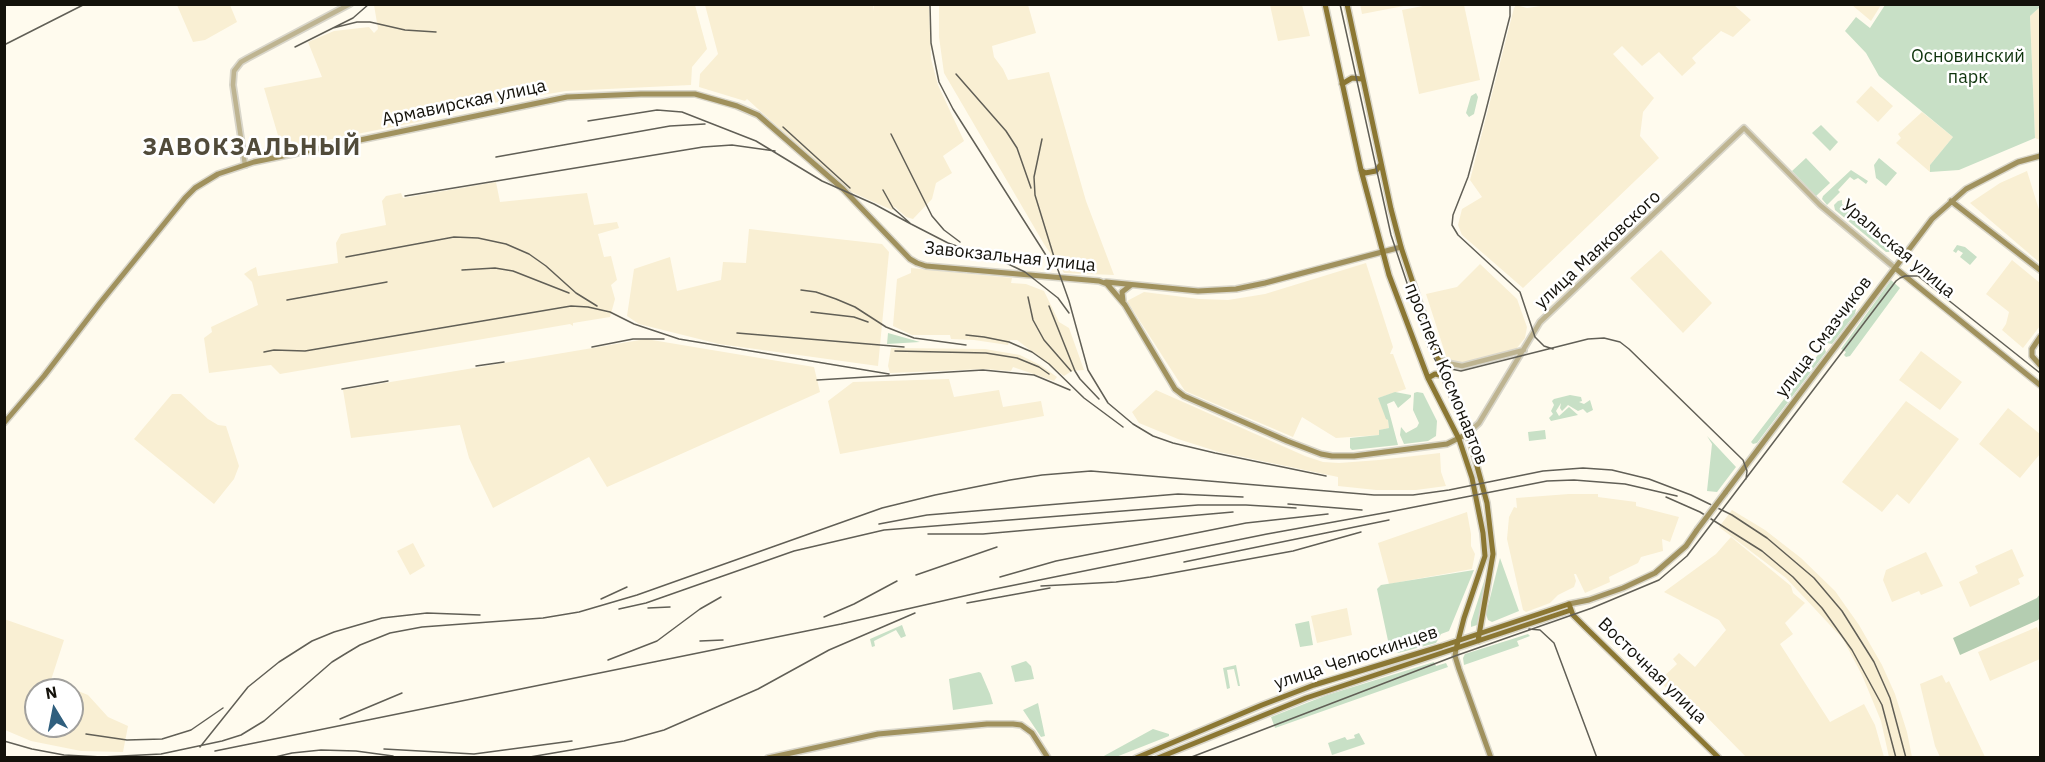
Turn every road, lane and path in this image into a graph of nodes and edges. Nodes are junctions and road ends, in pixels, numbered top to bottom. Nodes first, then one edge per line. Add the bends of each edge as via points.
1 (350, 4) edge
2 (1325, 4) edge
3 (1347, 4) edge
4 (1362, 79) junction
5 (1342, 84) junction
6 (1744, 128) joint
7 (2040, 156) edge
8 (1381, 164) junction
9 (245, 165) junction
10 (1361, 170) junction
11 (1951, 201) junction
12 (890, 237) joint
13 (1401, 247) junction
14 (1382, 251) junction
15 (1895, 268) junction
16 (2040, 270) edge
17 (1099, 281) junction
18 (1138, 285) junction
19 (1125, 305) junction
20 (2040, 338) edge
21 (1524, 350) junction
22 (1438, 357) junction
23 (2040, 365) edge
24 (1444, 376) junction
25 (1428, 378) junction
26 (2040, 385) edge
27 (4, 423) edge
28 (1467, 434) junction
29 (1459, 439) junction
30 (1725, 493) joint
31 (1570, 607) junction
32 (1480, 633) junction
33 (1458, 640) junction
34 (1478, 641) junction
35 (1456, 649) junction
36 (1157, 749) junction
37 (1150, 755) edge
38 (1160, 757) edge
39 (768, 758) edge
40 (1048, 758) edge
41 (1136, 758) edge
42 (1491, 758) edge
43 (1719, 758) edge

1 - 9 street via 241,62 234,71
2 - 5 main road, проспект Космонавтов
3 - 4 main road, проспект Космонавтов
4 - 5 main road via 1352,78
4 - 8 main road, проспект Космонавтов
5 - 10 main road, проспект Космонавтов
6 - 15 street, Уральская улица via 1820,205
6 - 21 street, улица Маяковского via 1540,322
7 - 11 main road, улица Смазчиков via 1991,175
8 - 10 main road via 1376,171
8 - 13 main road, проспект Космонавтов
9 - 12 main road, Армавирская улица via 567,97 695,94 758,114 843,189
9 - 27 main road, Армавирская улица via 208,180 185,198
10 - 14 main road, проспект Космонавтов
11 - 15 main road, улица Смазчиков via 1932,219
11 - 16 main road
12 - 17 main road, Завокзальная улица via 910,259 926,266
13 - 14 main road
13 - 22 main road, проспект Космонавтов
14 - 18 main road via 1236,289 1198,291
14 - 25 main road, проспект Космонавтов
15 - 26 main road, Уральская улица
15 - 30 main road, улица Смазчиков
17 - 18 main road
17 - 19 main road, Завокзальная улица
18 - 19 main road via 1123,290
19 - 29 main road, Завокзальная улица via 1178,392 1287,441 1337,457 1447,444
20 - 23 main road via 2032,350
21 - 22 street via 1462,366
21 - 28 street, улица Маяковского via 1479,423
22 - 24 main road, проспект Космонавтов
24 - 25 main road
24 - 28 main road, проспект Космонавтов
25 - 29 main road, проспект Космонавтов
28 - 29 main road, Завокзальная улица
28 - 32 main road, проспект Космонавтов via 1481,476 1493,543
29 - 33 main road, проспект Космонавтов via 1472,478 1485,556
30 - 31 main road, улица Челюскинцев, bridge via 1686,546 1655,573
31 - 32 main road, улица Челюскинцев
31 - 34 main road, улица Челюскинцев
31 - 43 main road, Восточная улица via 1584,626
32 - 33 main road, улица Челюскинцев
32 - 34 main road, проспект Космонавтов
33 - 35 main road, проспект Космонавтов
33 - 36 main road, улица Челюскинцев via 1306,688
34 - 35 main road, улица Челюскинцев
35 - 38 main road, улица Челюскинцев via 1306,698
35 - 42 main road via 1459,669
36 - 37 main road, улица Челюскинцев
36 - 38 main road
37 - 41 main road, улица Челюскинцев
39 - 40 main road via 878,734 987,724 1024,726

